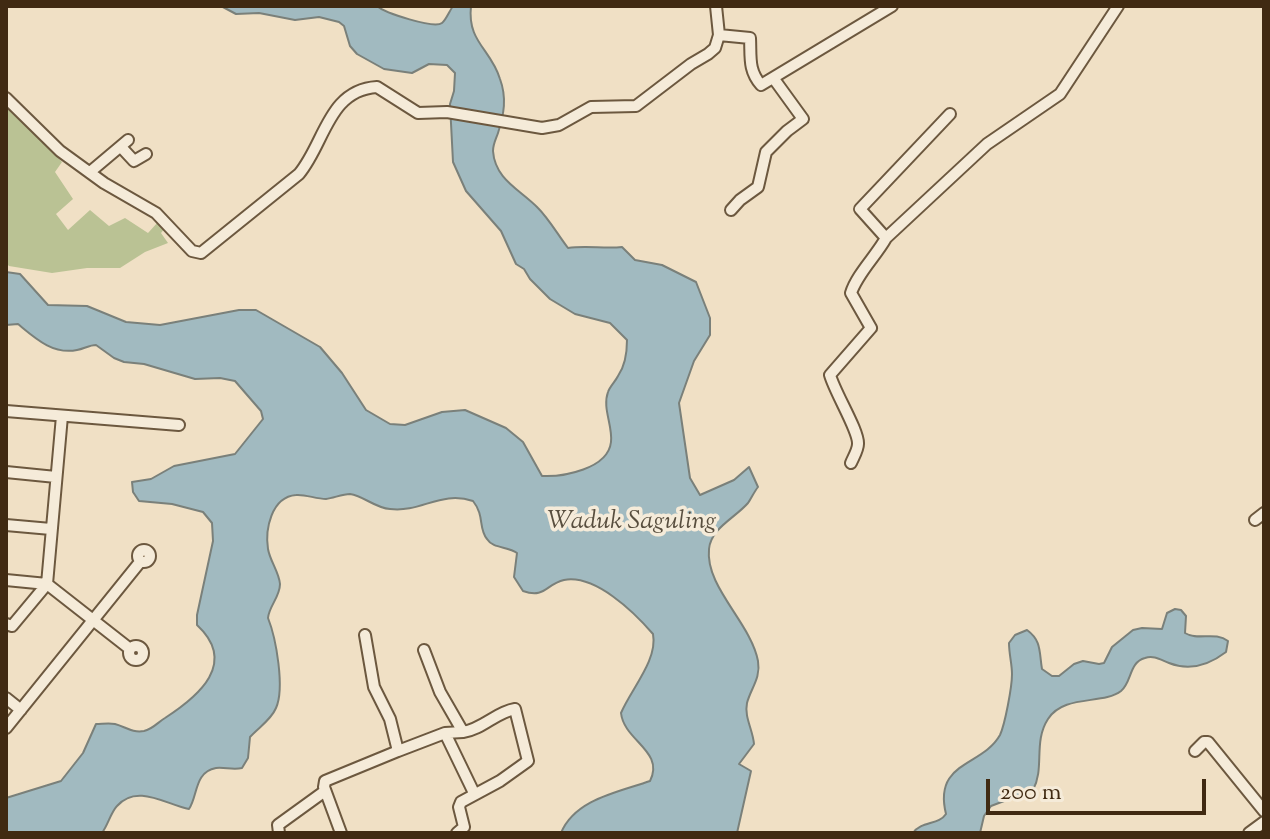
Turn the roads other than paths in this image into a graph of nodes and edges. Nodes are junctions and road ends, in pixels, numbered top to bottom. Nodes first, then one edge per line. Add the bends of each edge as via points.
1 (716, 6) edge
2 (892, 6) edge
3 (1118, 6) edge
4 (719, 35) junction
5 (774, 79) junction
6 (6, 98) edge
7 (950, 114) dead end
8 (146, 154) dead end
9 (90, 172) junction
10 (731, 210) dead end
11 (886, 238) junction
12 (6, 411) edge
13 (62, 416) junction
14 (179, 425) dead end
15 (851, 463) dead end
16 (6, 472) edge
17 (56, 477) junction
18 (6, 525) edge
19 (51, 529) junction
20 (140, 562) dead end
21 (6, 580) edge
22 (47, 584) junction
23 (93, 621) junction
24 (6, 624) edge
25 (365, 635) dead end
26 (130, 649) dead end
27 (424, 650) dead end
28 (6, 698) edge
29 (21, 710) junction
30 (6, 728) edge
31 (463, 732) junction
32 (445, 733) junction
33 (398, 751) junction
34 (1195, 751) dead end
35 (325, 791) junction
36 (474, 793) junction
37 (1264, 811) edge
38 (1264, 822) edge
39 (279, 833) edge
40 (341, 833) edge
41 (457, 833) edge
42 (1249, 833) edge

1 - 4 street
2 - 5 street
3 - 11 street via 1060,94 987,144
4 - 5 street via 749,37 755,78 761,85
4 - 9 street via 715,48 646,101 628,108 591,107 542,128 447,112 418,113 377,87 356,91 332,113 299,174 201,253 192,251 156,213
5 - 10 street via 804,119 766,152 758,187
6 - 9 street via 60,151
7 - 11 street via 860,208
8 - 9 street via 134,161 124,143
11 - 15 street via 851,293 871,328 830,375 858,444
12 - 13 street
13 - 14 street
13 - 17 street
16 - 17 street
17 - 19 street
18 - 19 street
19 - 22 street
20 - 23 street
21 - 22 street
22 - 23 street
22 - 24 street via 12,626
23 - 26 street
23 - 29 street
25 - 33 street via 374,687
27 - 31 street
28 - 29 street
29 - 30 street
31 - 32 street
31 - 36 street via 515,709 527,754 526,765
32 - 33 street
32 - 36 street
33 - 35 street via 328,779
34 - 37 street via 1208,742
35 - 39 street via 278,825
35 - 40 street
36 - 41 street via 459,804 464,827
38 - 42 street

